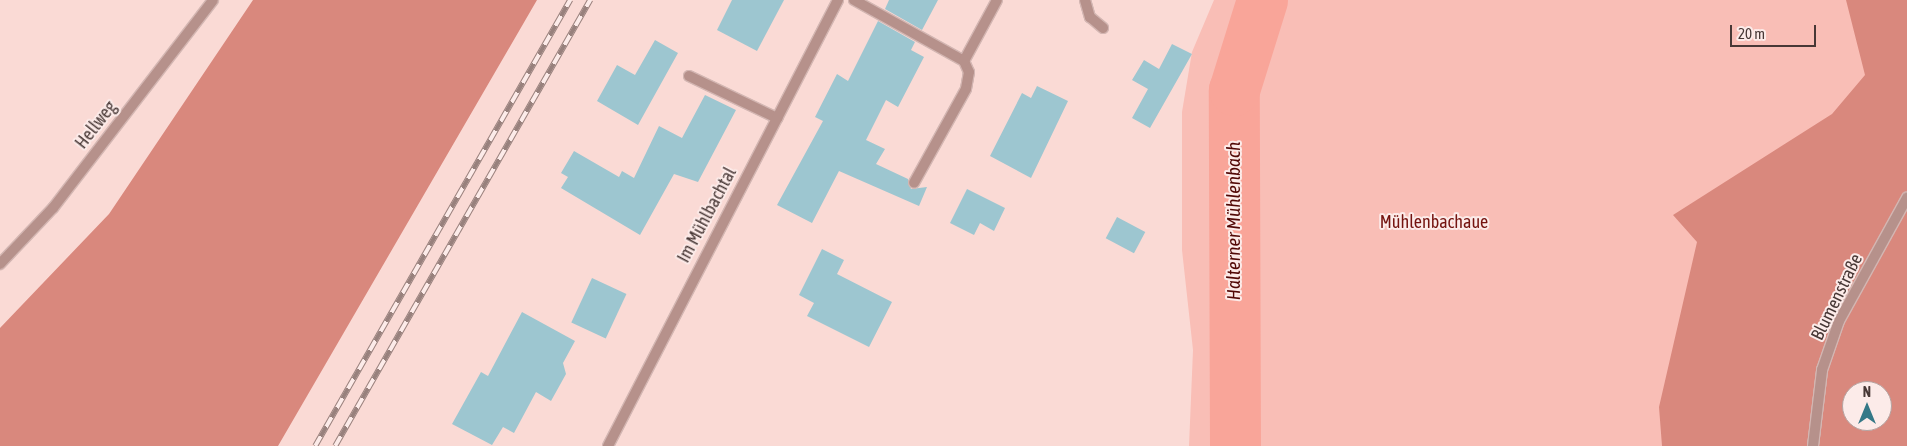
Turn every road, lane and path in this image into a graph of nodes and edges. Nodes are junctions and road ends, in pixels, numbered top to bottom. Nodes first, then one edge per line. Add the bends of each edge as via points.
1 (213, 0) edge
2 (838, 0) edge
3 (854, 0) edge
4 (997, 0) edge
5 (1085, 0) edge
6 (1102, 28) dead end
7 (964, 61) junction
8 (689, 76) dead end
9 (777, 118) junction
10 (914, 183) dead end
11 (1907, 198) edge
12 (0, 264) edge
13 (608, 446) edge
14 (1813, 446) edge

1 - 12 street, Hellweg via 53,208
2 - 9 street, Im Mühlbachtal
3 - 7 street
4 - 7 street
5 - 6 street via 1090,17
7 - 10 street via 969,72 966,89
8 - 9 street
9 - 13 street, Im Mühlbachtal
11 - 14 street, Blumenstraße via 1839,321 1822,370

